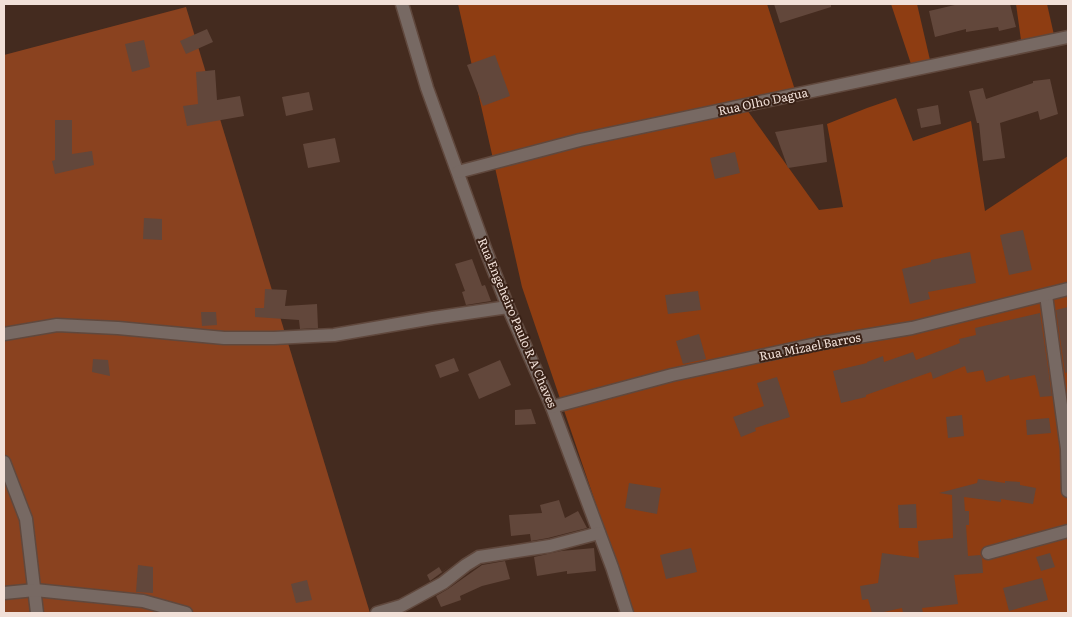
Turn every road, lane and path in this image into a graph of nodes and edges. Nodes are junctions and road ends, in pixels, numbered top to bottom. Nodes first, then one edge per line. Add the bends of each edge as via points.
1 (402, 4) edge
2 (1068, 37) edge
3 (458, 172) junction
4 (1068, 289) edge
5 (1046, 294) junction
6 (508, 307) junction
7 (4, 334) edge
8 (552, 407) junction
9 (4, 462) edge
10 (1068, 491) edge
11 (1068, 524) edge
12 (1068, 532) edge
13 (599, 533) junction
14 (988, 554) dead end
15 (34, 590) junction
16 (4, 593) edge
17 (144, 607) edge
18 (37, 613) edge
19 (186, 613) edge
20 (377, 613) edge
21 (627, 613) edge

1 - 3 street, Rua Engeheiro Paulo R A Chaves
2 - 3 street, Rua Olho Dagua via 580,140
3 - 6 street, Rua Engeheiro Paulo R A Chaves
4 - 5 street, Rua Mizael Barros
5 - 8 street, Rua Mizael Barros via 912,328 816,344 672,375
5 - 10 street via 1067,449
6 - 7 street via 334,335 224,338 57,325
6 - 8 street, Rua Engeheiro Paulo R A Chaves
8 - 13 street, Rua Engeheiro Paulo R A Chaves
9 - 15 street via 26,519
11 - 12 street
12 - 14 street
13 - 20 street via 550,546 479,557 443,583 401,606
13 - 21 street, Rua Engeheiro Paulo R A Chaves
15 - 16 street
15 - 17 street
15 - 18 street
17 - 19 street

